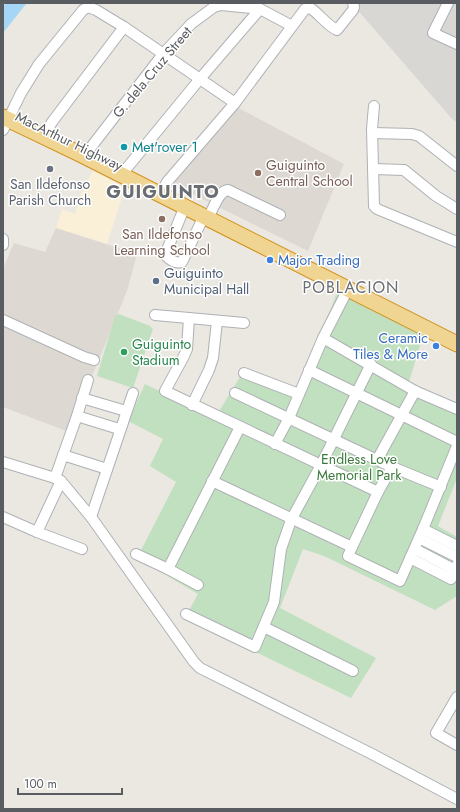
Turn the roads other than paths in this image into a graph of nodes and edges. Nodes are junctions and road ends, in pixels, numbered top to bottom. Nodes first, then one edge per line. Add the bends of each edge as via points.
1 (352, 3) edge
2 (448, 3) edge
3 (260, 10) junction
4 (292, 26) junction
5 (124, 27) junction
6 (457, 44) edge
7 (163, 54) junction
8 (199, 80) junction
9 (235, 103) junction
10 (374, 106) dead end
11 (5, 118) edge
12 (373, 133) junction
13 (45, 134) junction
14 (88, 151) junction
15 (457, 166) edge
16 (374, 169) junction
17 (125, 172) junction
18 (162, 191) junction
19 (185, 206) junction
20 (457, 209) edge
21 (208, 214) junction
22 (280, 215) dead end
23 (3, 239) edge
24 (457, 242) edge
25 (3, 245) edge
26 (348, 289) junction
27 (155, 315) dead end
28 (189, 318) junction
29 (3, 320) edge
30 (217, 321) junction
31 (244, 323) dead end
32 (457, 335) edge
33 (323, 338) junction
34 (457, 344) edge
35 (94, 360) dead end
36 (371, 364) junction
37 (308, 370) junction
38 (244, 373) dead end
39 (88, 380) dead end
40 (415, 390) junction
41 (133, 393) dead end
42 (235, 393) dead end
43 (299, 394) junction
44 (357, 394) junction
45 (82, 398) junction
46 (192, 405) junction
47 (457, 409) edge
48 (126, 411) junction
49 (77, 416) junction
50 (401, 416) junction
51 (289, 418) junction
52 (240, 427) junction
53 (120, 429) junction
54 (333, 439) junction
55 (457, 442) edge
56 (275, 444) junction
57 (457, 446) edge
58 (63, 455) junction
59 (378, 460) junction
60 (3, 462) edge
61 (321, 465) junction
62 (392, 467) junction
63 (107, 469) junction
64 (58, 479) junction
65 (212, 481) junction
66 (441, 487) junction
67 (378, 492) junction
68 (3, 517) edge
69 (91, 517) junction
70 (291, 520) junction
71 (424, 529) junction
72 (37, 532) junction
73 (419, 538) junction
74 (457, 546) edge
75 (352, 548) junction
76 (82, 549) dead end
77 (136, 554) dead end
78 (412, 554) junction
79 (457, 558) edge
80 (168, 569) junction
81 (456, 569) edge
82 (198, 585) dead end
83 (186, 614) dead end
84 (264, 627) junction
85 (353, 671) dead end
86 (457, 697) edge
87 (457, 745) edge
88 (457, 799) edge

1 - 4 street via 353,10 338,29 335,30 310,8 305,9
2 - 6 street via 433,34
3 - 4 street, G. dela Cruz Street
3 - 7 street, G. dela Cruz Street via 221,5 214,7 191,24
3 - 8 street
4 - 9 street
5 - 7 street
5 - 11 street via 96,10 88,7 83,10 39,64
5 - 13 street
7 - 8 street
7 - 14 street, G. dela Cruz Street
8 - 9 street
8 - 17 street
9 - 18 street
10 - 12 street
11 - 13 highway, MacArthur Highway
12 - 15 street via 419,136
12 - 16 street
13 - 14 highway, MacArthur Highway
13 - 17 highway, MacArthur Highway
14 - 17 highway, MacArthur Highway
16 - 20 street via 404,170
16 - 24 street via 373,202 377,209
17 - 18 highway, MacArthur Highway
18 - 19 highway, MacArthur Highway
18 - 21 highway, MacArthur Highway
19 - 21 highway, MacArthur Highway
19 - 21 street via 165,255 178,263 182,262
21 - 22 street via 222,192 228,190
21 - 26 highway, MacArthur Highway
21 - 32 highway, MacArthur Highway
23 - 25 street
26 - 33 street
26 - 34 highway, MacArthur Highway
27 - 28 street
28 - 30 street
28 - 46 street via 187,349 165,391
29 - 35 street
30 - 31 street
30 - 46 street via 210,370
33 - 36 street
33 - 37 street
36 - 40 street
36 - 44 street
37 - 43 street
37 - 44 street
38 - 43 street
39 - 45 street
40 - 47 street
40 - 50 street
41 - 48 street
42 - 51 street
43 - 51 street
44 - 50 street
44 - 54 street
45 - 48 street
45 - 49 street
46 - 52 street
48 - 53 street
49 - 53 street
49 - 58 street
50 - 55 street
50 - 59 street
51 - 54 street
51 - 56 street
52 - 56 street
52 - 65 street
53 - 63 street
54 - 59 street
54 - 61 street
56 - 61 street
57 - 66 street
58 - 63 street
58 - 64 street
59 - 62 street
60 - 64 street
61 - 67 street
61 - 70 street
62 - 66 street
62 - 67 street
63 - 69 street
64 - 69 street
64 - 72 street
65 - 70 street
65 - 80 street
66 - 71 street
67 - 75 street
68 - 72 street
69 - 88 street via 200,668
70 - 75 street
70 - 84 street via 281,549 276,595
71 - 73 street
71 - 74 street
72 - 76 street
73 - 78 street
73 - 79 street
75 - 78 street via 348,556 400,581
77 - 80 street
78 - 81 street via 451,579
80 - 82 street
83 - 84 street via 255,647
84 - 85 street
86 - 87 street via 436,733

